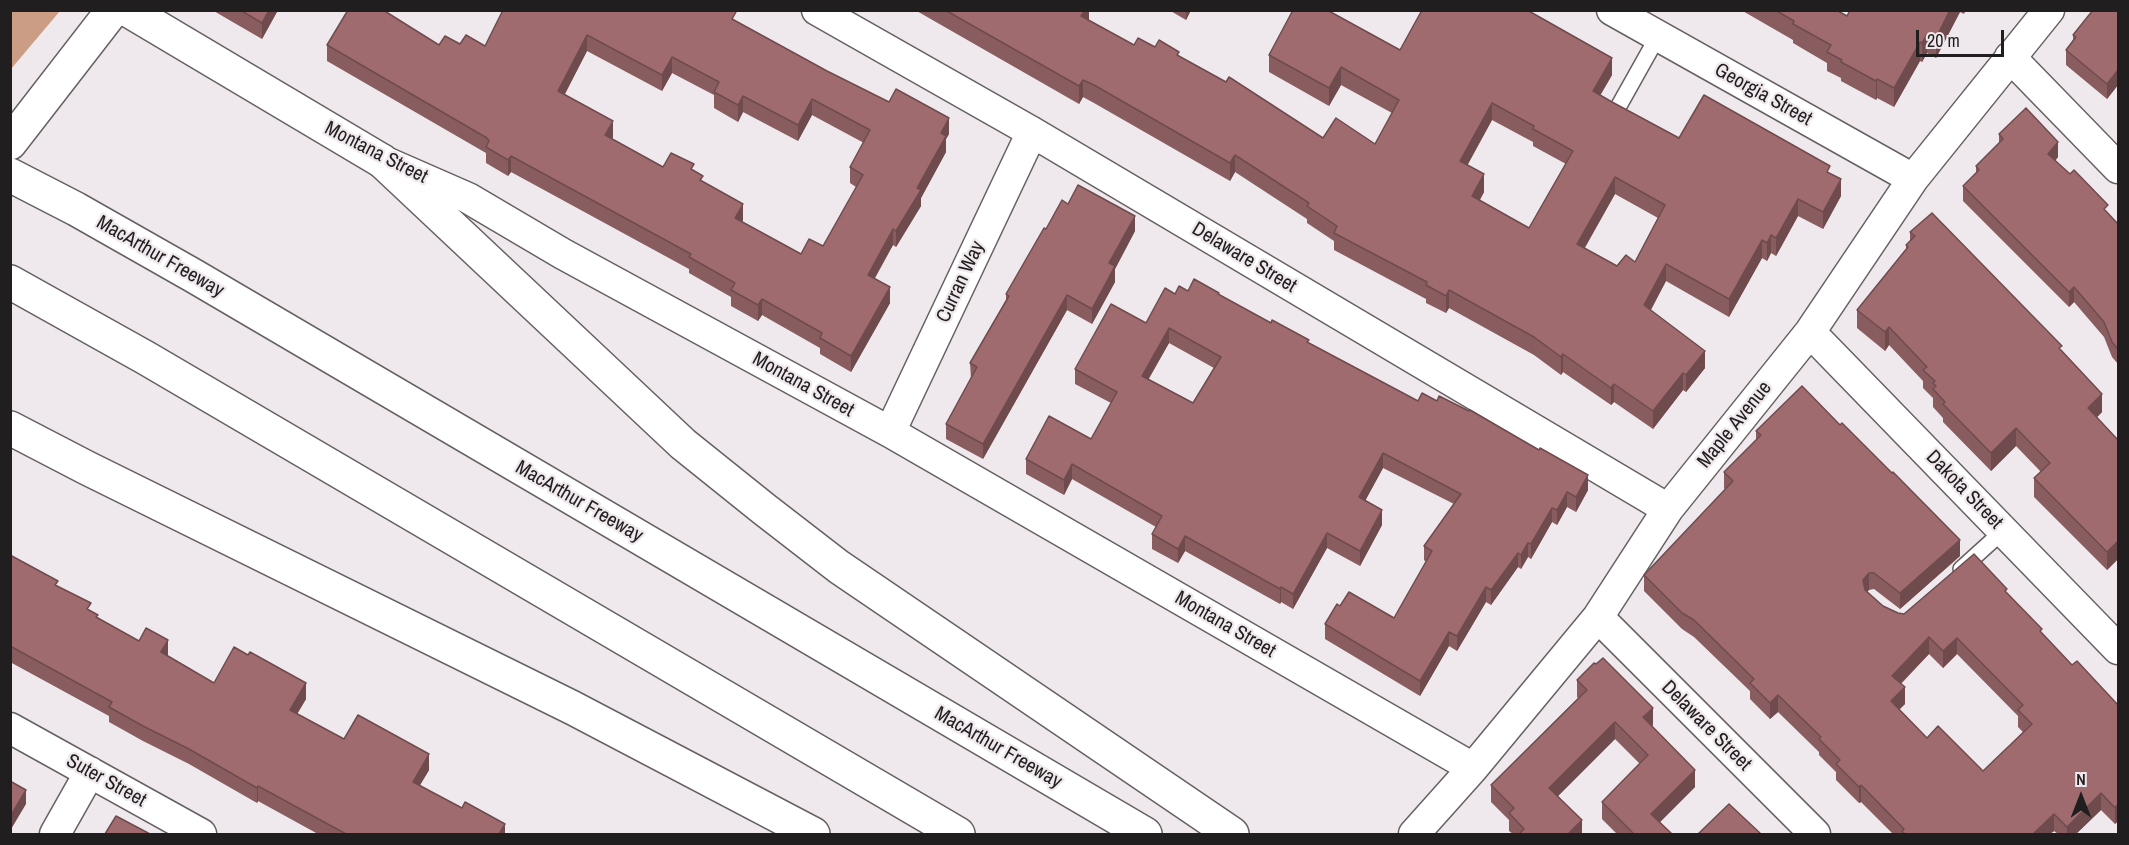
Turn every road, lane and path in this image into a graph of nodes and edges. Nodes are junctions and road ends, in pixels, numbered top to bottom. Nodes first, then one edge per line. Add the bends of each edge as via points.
1 (113, 10) edge
2 (129, 10) edge
3 (817, 10) edge
4 (1612, 10) edge
5 (2049, 10) edge
6 (1658, 36) junction
7 (2010, 57) junction
8 (1616, 111) edge
9 (1032, 132) junction
10 (10, 143) edge
11 (382, 161) junction
12 (2118, 168) edge
13 (10, 175) edge
14 (1913, 179) junction
15 (14, 284) edge
16 (1809, 332) junction
17 (10, 428) edge
18 (890, 432) junction
19 (1668, 509) junction
20 (2004, 531) junction
21 (1953, 576) edge
22 (1598, 617) junction
23 (2118, 649) edge
24 (10, 728) edge
25 (1473, 768) junction
26 (90, 772) junction
27 (55, 834) edge
28 (201, 834) edge
29 (813, 834) edge
30 (958, 834) edge
31 (1145, 834) edge
32 (1232, 834) edge
33 (1414, 834) edge
34 (1815, 834) edge

1 - 10 main road
2 - 11 main road, Montana Street
3 - 9 street, Delaware Street
4 - 6 street, Georgia Street
5 - 7 street, Maple Avenue
6 - 8 lane
6 - 14 street, Georgia Street
7 - 12 street
7 - 14 street, Maple Avenue
9 - 18 street, Curran Way
9 - 19 street, Delaware Street
11 - 18 street, Montana Street via 468,198 562,254
11 - 32 main road via 683,444 764,509 839,567
13 - 31 main road, MacArthur Freeway via 194,276
14 - 16 street, Maple Avenue
15 - 30 main road
16 - 19 street, Maple Avenue
16 - 20 street, Dakota Street
17 - 29 main road via 573,708
18 - 25 street, Montana Street
19 - 22 street, Maple Avenue
20 - 21 lane
20 - 23 street, Dakota Street
22 - 25 street, Maple Avenue
22 - 34 street, Delaware Street
24 - 26 street, Suter Street
25 - 33 street, Maple Avenue
26 - 27 street
26 - 28 street, Suter Street

